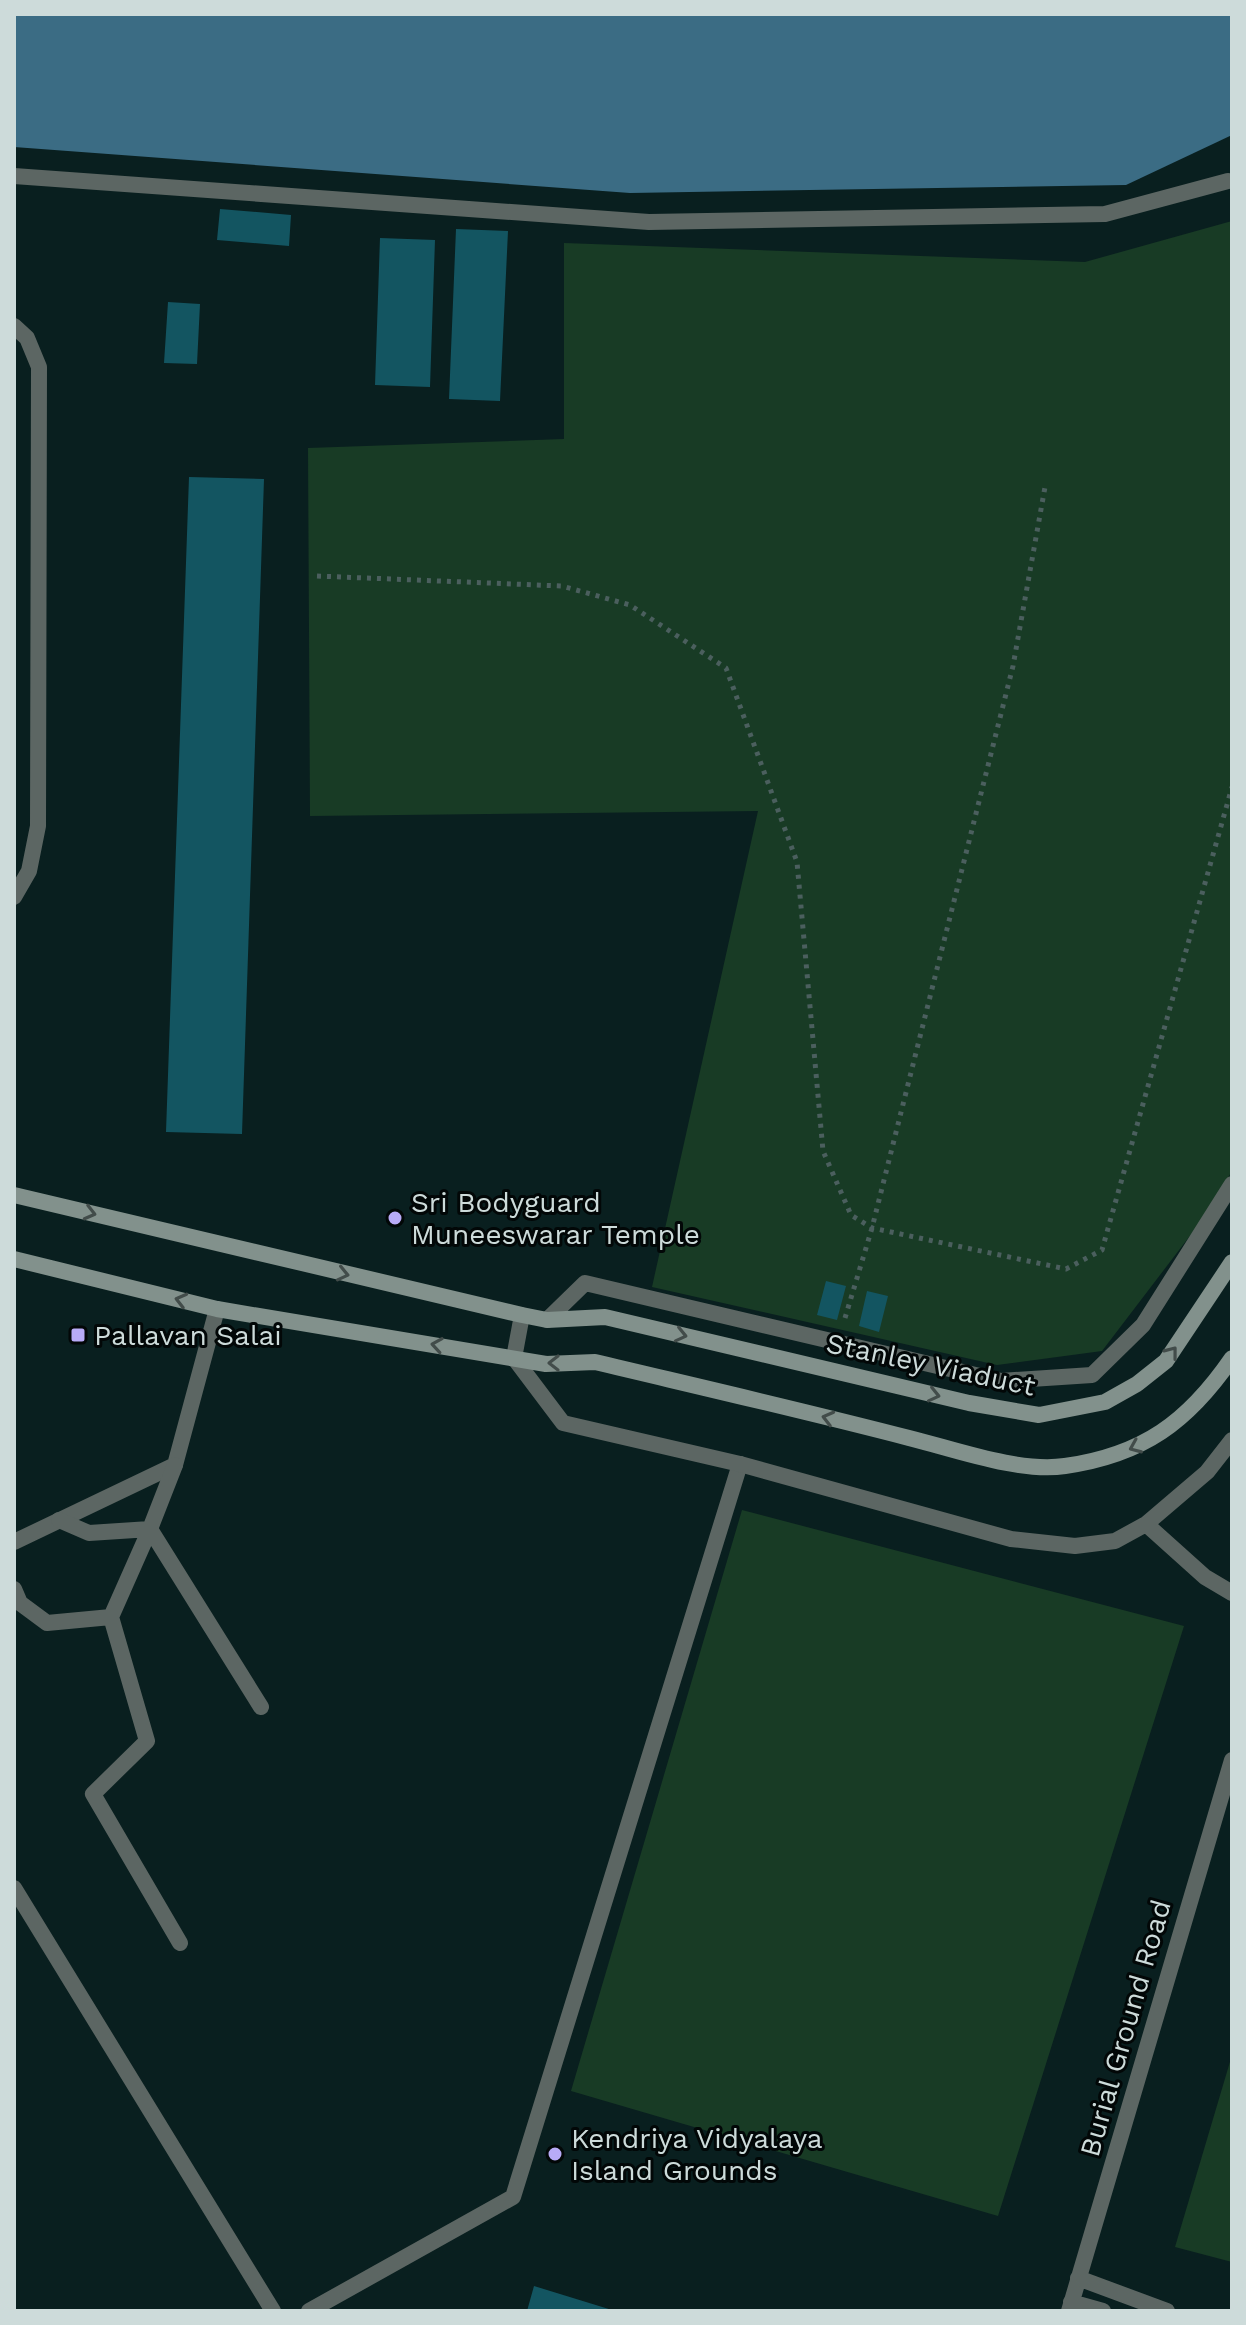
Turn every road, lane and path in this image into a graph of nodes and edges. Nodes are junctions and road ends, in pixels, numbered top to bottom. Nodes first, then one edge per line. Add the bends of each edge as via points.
1 (14, 176) edge
2 (1228, 181) dead end
3 (14, 326) edge
4 (1045, 487) dead end
5 (317, 576) dead end
6 (1232, 787) edge
7 (14, 897) edge
8 (1232, 1184) edge
9 (14, 1195) edge
10 (872, 1228) junction
11 (14, 1259) edge
12 (1232, 1262) edge
13 (217, 1309) junction
14 (522, 1315) junction
15 (547, 1320) junction
16 (838, 1344) junction
17 (514, 1358) junction
18 (1232, 1358) edge
19 (1232, 1440) edge
20 (740, 1464) junction
21 (175, 1465) junction
22 (59, 1520) junction
23 (1146, 1524) junction
24 (150, 1529) junction
25 (14, 1542) edge
26 (14, 1589) edge
27 (1232, 1593) edge
28 (111, 1617) junction
29 (261, 1707) dead end
30 (1232, 1760) edge
31 (14, 1888) edge
32 (180, 1943) dead end
33 (1078, 2278) junction
34 (1070, 2306) edge
35 (273, 2311) edge
36 (309, 2311) edge
37 (1103, 2311) edge
38 (1167, 2311) edge

1 - 2 street via 649,222 1105,214
3 - 7 street via 27,338 39,367 39,399 38,826 29,871
4 - 10 path via 1013,666
5 - 10 path via 562,586 630,605 726,668 797,862 823,1151 851,1215
6 - 10 path via 1102,1250 1066,1269
8 - 16 street via 1143,1325 1092,1375 1001,1381
9 -> 14 main road
10 - 16 path
13 -> 11 main road
15 -> 12 main road, Stanley Viaduct via 605,1317 1039,1415 1105,1402 1137,1384 1166,1361
17 -> 13 main road
13 - 21 street
14 - 15 main road
14 - 17 street
15 - 16 street via 585,1283
18 -> 17 main road via 1208,1393 1158,1437 1110,1457 1061,1467 976,1456 595,1362 546,1364
17 - 20 street via 563,1423
19 - 23 street via 1207,1472
20 - 23 street via 1011,1539 1075,1546 1115,1541
20 - 36 street via 513,2197
21 - 22 street
21 - 24 street
22 - 24 street via 89,1533
22 - 25 street
23 - 27 street via 1205,1577
24 - 28 street
24 - 29 street
26 - 28 street via 20,1603 47,1623
28 - 32 street via 147,1741 93,1794
30 - 33 street, Burial Ground Road
31 - 35 street
33 - 34 street, Burial Ground Road
33 - 38 street
34 - 37 street

